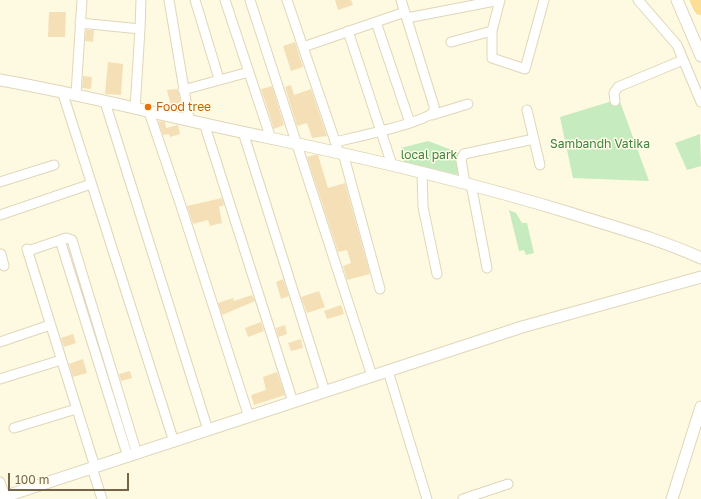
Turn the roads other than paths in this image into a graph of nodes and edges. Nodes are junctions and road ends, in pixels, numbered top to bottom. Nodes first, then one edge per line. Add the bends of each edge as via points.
1 (82, 0) edge
2 (141, 0) edge
3 (169, 0) edge
4 (195, 0) edge
5 (225, 0) edge
6 (250, 0) edge
7 (287, 0) edge
8 (401, 0) edge
9 (500, 0) edge
10 (544, 0) edge
11 (638, 0) edge
12 (677, 0) edge
13 (698, 0) edge
14 (701, 8) edge
15 (406, 15) junction
16 (376, 22) junction
17 (80, 23) junction
18 (140, 29) junction
19 (348, 31) junction
20 (492, 31) junction
21 (451, 42) dead end
22 (303, 47) junction
23 (701, 56) edge
24 (683, 60) junction
25 (249, 72) junction
26 (219, 79) junction
27 (0, 80) edge
28 (183, 90) junction
29 (62, 91) junction
30 (76, 94) junction
31 (615, 100) dead end
32 (105, 102) junction
33 (701, 102) edge
34 (468, 104) dead end
35 (135, 109) junction
36 (527, 110) dead end
37 (149, 112) junction
38 (432, 115) junction
39 (189, 120) junction
40 (204, 123) junction
41 (410, 123) junction
42 (380, 131) junction
43 (243, 132) junction
44 (271, 138) junction
45 (534, 139) junction
46 (295, 142) junction
47 (339, 149) junction
48 (54, 165) dead end
49 (392, 165) junction
50 (540, 166) dead end
51 (422, 173) junction
52 (0, 182) edge
53 (91, 184) junction
54 (468, 184) junction
55 (0, 215) edge
56 (0, 252) edge
57 (701, 258) edge
58 (4, 266) dead end
59 (487, 268) dead end
60 (437, 274) dead end
61 (701, 277) edge
62 (380, 290) dead end
63 (50, 325) junction
64 (0, 342) edge
65 (61, 360) junction
66 (388, 371) junction
67 (372, 376) junction
68 (0, 379) edge
69 (325, 392) junction
70 (293, 402) junction
71 (76, 410) junction
72 (700, 413) edge
73 (249, 417) junction
74 (14, 428) dead end
75 (208, 430) junction
76 (174, 442) junction
77 (132, 455) junction
78 (93, 468) junction
79 (0, 482) edge
80 (508, 484) dead end
81 (2, 497) edge
82 (102, 499) edge
83 (427, 499) edge
84 (463, 499) edge
85 (672, 499) edge

1 - 17 street
2 - 18 street
3 - 28 street
4 - 26 street
5 - 25 street
6 - 46 street
7 - 22 street
8 - 15 street
9 - 15 street
9 - 20 street
10 - 20 street via 525,69 492,58
11 - 24 street via 677,45
12 - 23 street
13 - 14 highway
15 - 16 street
15 - 38 street via 434,106
16 - 19 street
16 - 41 street
17 - 18 street
17 - 30 street
18 - 35 street
19 - 22 street
19 - 42 street
20 - 21 street
22 - 47 street
24 - 31 street via 618,86 614,93
24 - 33 street
25 - 26 street
25 - 44 street
26 - 28 street
27 - 29 street
28 - 39 street
29 - 30 street
29 - 53 street
30 - 32 street
32 - 35 street
32 - 75 street
34 - 38 street
35 - 37 street
36 - 45 street
37 - 39 street
37 - 73 street
38 - 41 street
39 - 40 street
40 - 43 street
40 - 70 street
41 - 42 street
42 - 47 street
42 - 49 street
43 - 44 street
43 - 69 street
44 - 46 street
45 - 50 street
45 - 54 street via 464,154 461,160
46 - 47 street
46 - 67 street
47 - 49 street
47 - 62 street
48 - 52 street
49 - 51 street
51 - 54 street
51 - 60 street via 423,207
53 - 55 street
53 - 76 street
54 - 57 street via 613,226
54 - 59 street
56 - 58 street
61 - 66 street via 522,327
63 - 64 street
63 - 65 street
63 - 77 street via 27,250 70,238
65 - 68 street
65 - 71 street
66 - 67 street
66 - 83 street
67 - 69 street
69 - 70 street
70 - 73 street
71 - 74 street
71 - 78 street
72 - 85 street
73 - 75 street
75 - 76 street
76 - 77 street
77 - 78 street
78 - 81 street
78 - 82 street
79 - 81 street
80 - 84 street

